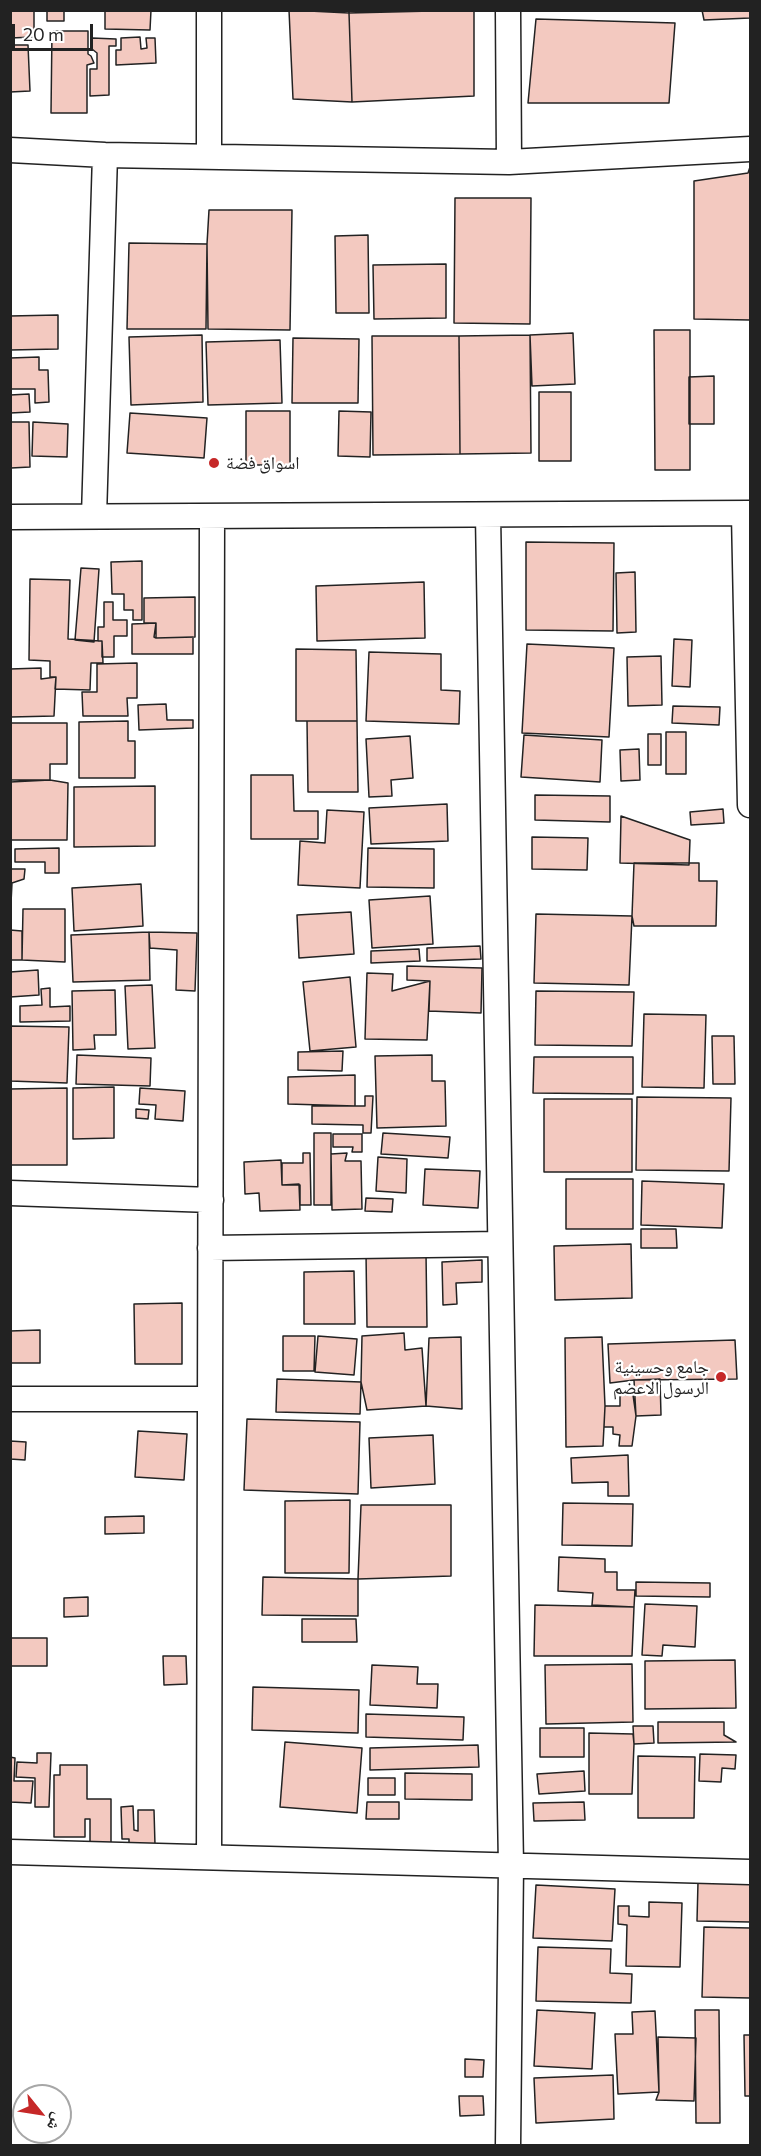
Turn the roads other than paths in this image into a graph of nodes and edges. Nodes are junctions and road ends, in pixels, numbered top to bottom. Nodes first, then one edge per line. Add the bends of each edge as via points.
1 (209, 10) edge
2 (508, 10) edge
3 (750, 149) edge
4 (10, 150) edge
5 (105, 155) junction
6 (208, 157) junction
7 (509, 162) junction
8 (747, 514) edge
9 (488, 515) junction
10 (10, 516) edge
11 (94, 516) junction
12 (212, 516) junction
13 (750, 805) edge
14 (10, 1193) edge
15 (211, 1200) junction
16 (500, 1244) junction
17 (210, 1248) junction
18 (10, 1399) edge
19 (210, 1399) junction
20 (10, 1852) edge
21 (209, 1857) junction
22 (511, 1865) junction
23 (750, 1872) edge
24 (508, 2145) edge

1 - 6 street
2 - 7 street
3 - 7 street
4 - 5 street
5 - 6 street
5 - 11 street
6 - 7 street
8 - 9 street
8 - 13 street
9 - 12 street
9 - 16 street
10 - 11 street
11 - 12 street
12 - 15 street
14 - 15 street
15 - 17 street
16 - 17 street
16 - 22 street
17 - 19 street
18 - 19 street
19 - 21 street
20 - 21 street
21 - 22 street
22 - 23 street
22 - 24 street

